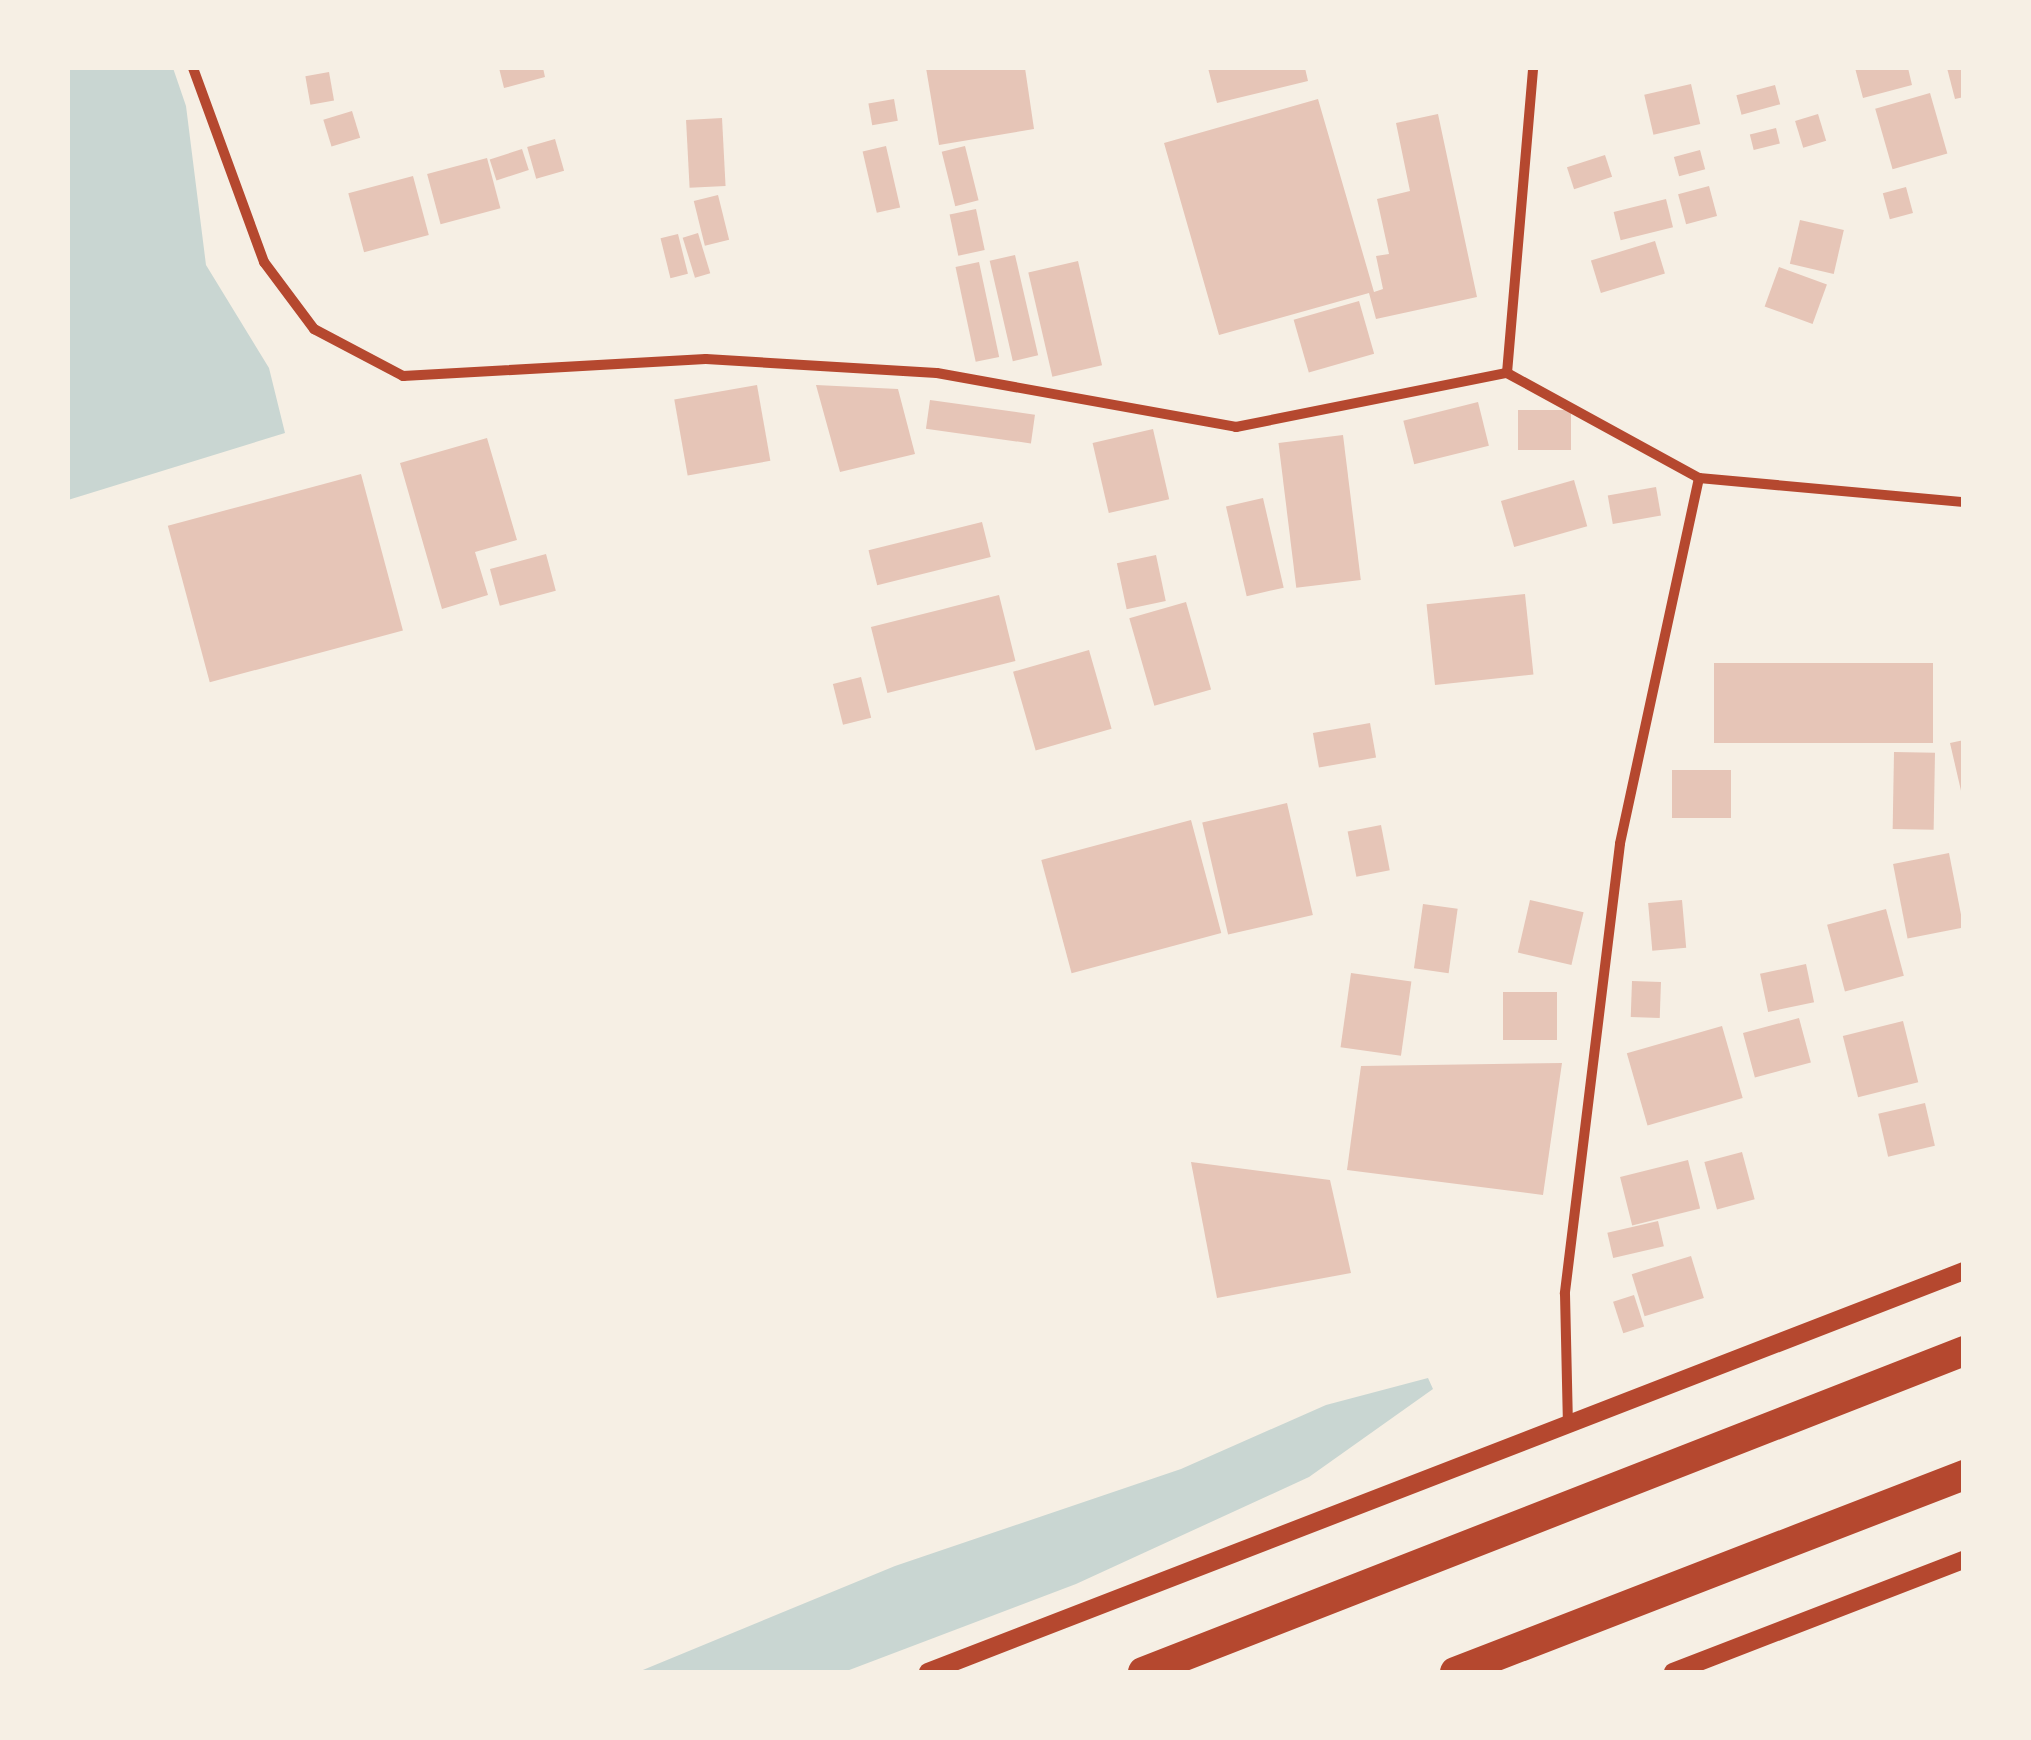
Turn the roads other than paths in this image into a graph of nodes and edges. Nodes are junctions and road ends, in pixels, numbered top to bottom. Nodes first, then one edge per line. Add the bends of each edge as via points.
1 (193, 68) edge
2 (1533, 68) edge
3 (1507, 373) junction
4 (1700, 478) junction
5 (1964, 502) edge
6 (1964, 1271) edge
7 (1964, 1351) edge
8 (1568, 1422) junction
9 (1964, 1475) edge
10 (1964, 1560) edge
11 (928, 1672) edge
12 (1143, 1672) edge
13 (1455, 1672) edge
14 (1673, 1672) edge

1 - 3 street via 264,262 314,329 403,376 706,359 937,372 1236,427
2 - 3 street
3 - 4 street
4 - 5 street
4 - 8 street via 1620,844 1565,1294
6 - 8 street
7 - 12 highway
8 - 11 street
9 - 13 highway
10 - 14 street

